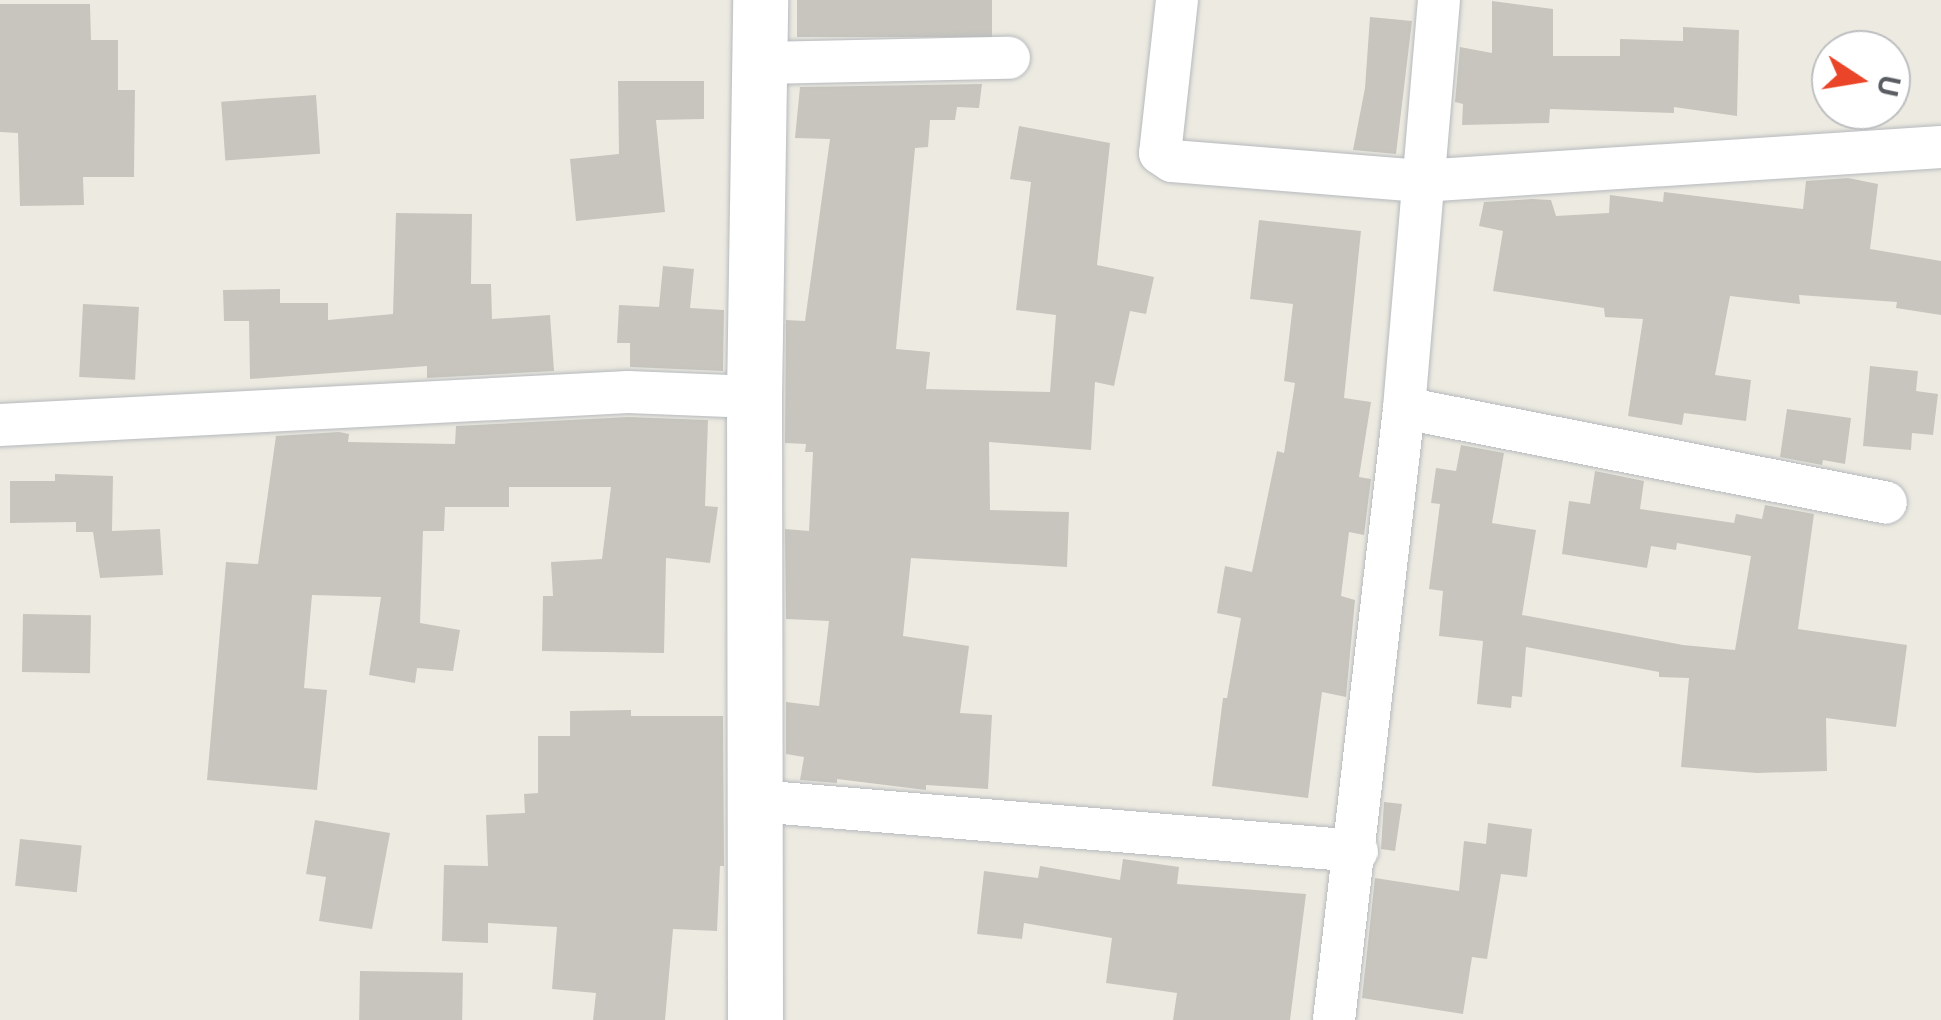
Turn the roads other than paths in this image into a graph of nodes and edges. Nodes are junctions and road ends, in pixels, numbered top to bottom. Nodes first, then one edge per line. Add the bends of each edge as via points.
1 (760, 0) edge
2 (1177, 0) edge
3 (1439, 0) edge
4 (1009, 58) dead end
5 (761, 63) junction
6 (1941, 147) edge
7 (1421, 181) junction
8 (754, 397) junction
9 (1404, 408) junction
10 (0, 424) edge
11 (1886, 503) dead end
12 (756, 801) junction
13 (1357, 851) junction
14 (755, 1020) edge
15 (1334, 1020) edge

1 - 5 street
2 - 7 street via 1160,153 1172,161
3 - 7 street
4 - 5 street
5 - 8 street
6 - 7 street
7 - 9 street
8 - 10 street via 628,392
8 - 12 street
9 - 11 street
9 - 13 street
12 - 13 street
12 - 14 street
13 - 15 street

